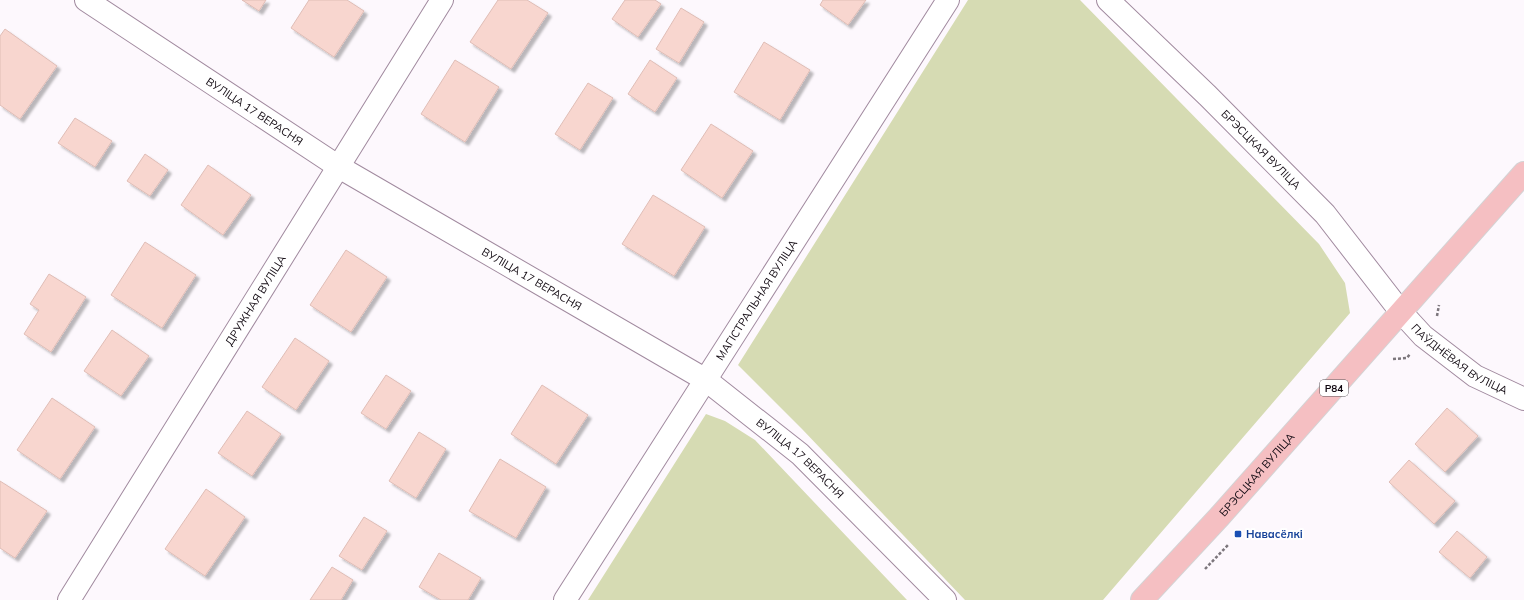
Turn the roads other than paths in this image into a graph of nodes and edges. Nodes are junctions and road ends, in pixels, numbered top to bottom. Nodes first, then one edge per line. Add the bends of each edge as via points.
1 (86, 0) edge
2 (442, 0) edge
3 (948, 0) edge
4 (1108, 0) edge
5 (339, 167) junction
6 (1524, 173) edge
7 (1401, 312) junction
8 (706, 380) junction
9 (1524, 399) edge
10 (69, 600) edge
11 (565, 600) edge
12 (945, 600) edge
13 (1142, 600) edge

1 - 5 street, ВУЛІЦА 17 ВЕРАСНЯ
2 - 5 street, ДРУЖНАЯ ВУЛІЦА
3 - 8 street, МАГІСТРАЛЬНАЯ ВУЛІЦА
4 - 7 street, БРЭСЦКАЯ ВУЛІЦА via 1325,214
5 - 8 street, ВУЛІЦА 17 ВЕРАСНЯ
5 - 10 street, ДРУЖНАЯ ВУЛІЦА
6 - 7 main road, БРЭСЦКАЯ ВУЛІЦА / Р84
7 - 9 street, ПАЎДНЁВАЯ ВУЛІЦА via 1423,336 1475,376
7 - 13 main road, БРЭСЦКАЯ ВУЛІЦА / Р84
8 - 11 street, МАГІСТРАЛЬНАЯ ВУЛІЦА
8 - 12 street, ВУЛІЦА 17 ВЕРАСНЯ via 800,454

